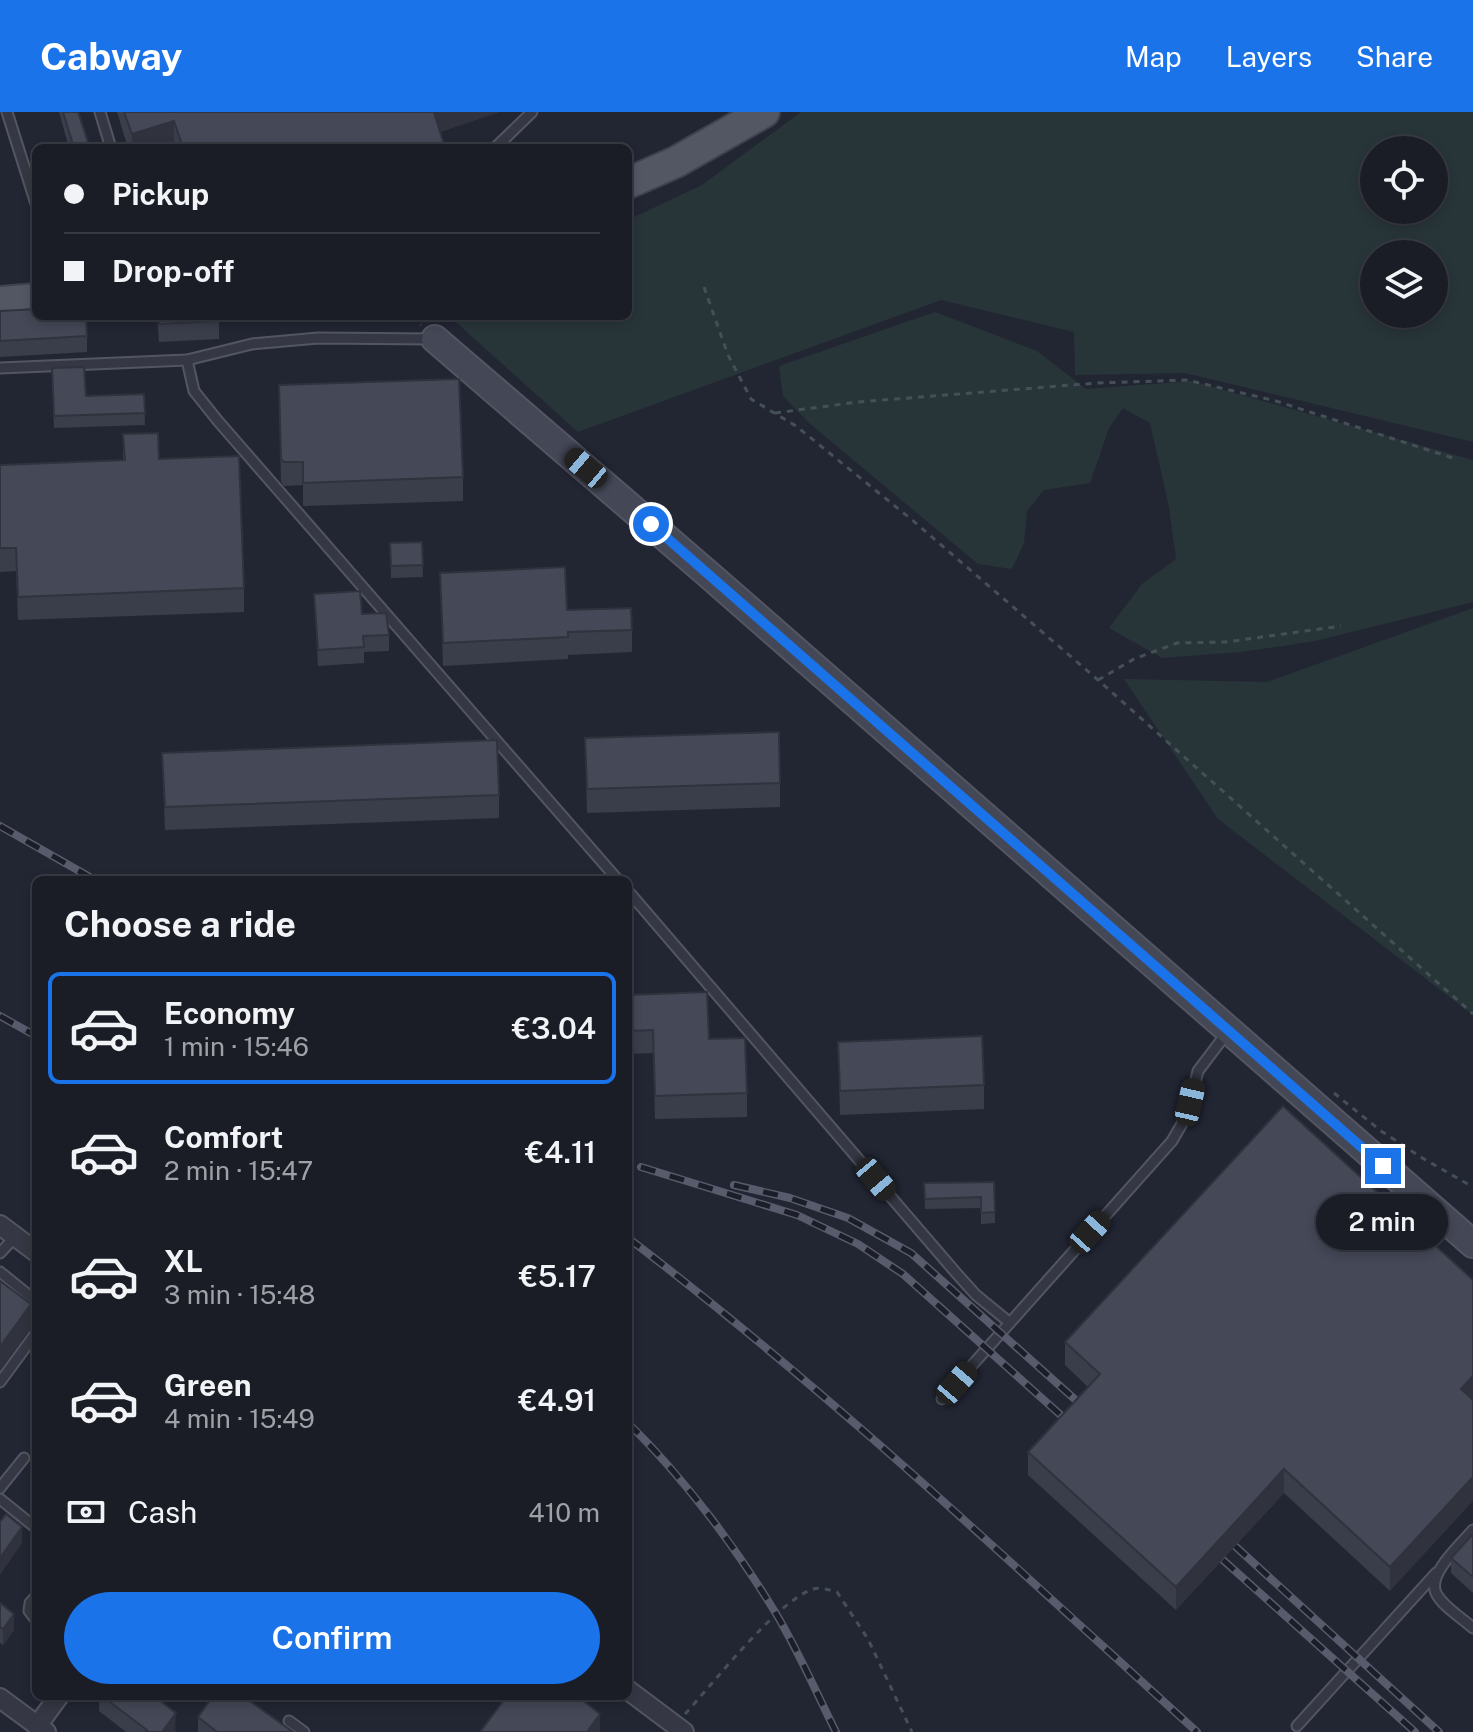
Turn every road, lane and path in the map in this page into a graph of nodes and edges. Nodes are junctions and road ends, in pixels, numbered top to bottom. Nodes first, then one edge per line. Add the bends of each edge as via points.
1 (7, 112) edge
2 (100, 112) edge
3 (532, 112) edge
4 (764, 112) edge
5 (110, 144) edge
6 (499, 144) edge
7 (632, 181) edge
8 (32, 191) edge
9 (704, 287) dead end
10 (32, 299) edge
11 (0, 302) edge
12 (435, 339) joint
13 (187, 360) junction
14 (0, 368) edge
15 (775, 413) junction
16 (1453, 458) dead end
17 (1341, 626) dead end
18 (1098, 680) junction
19 (615, 876) edge
20 (632, 896) edge
21 (1473, 1014) edge
22 (1229, 1030) junction
23 (1325, 1084) dead end
24 (1473, 1187) edge
25 (8, 1231) edge
26 (1473, 1244) edge
27 (32, 1249) edge
28 (0, 1253) edge
29 (0, 1272) edge
30 (32, 1298) edge
31 (1009, 1322) junction
32 (32, 1338) edge
33 (0, 1382) edge
34 (942, 1399) dead end
35 (24, 1458) dead end
36 (0, 1488) edge
37 (0, 1499) edge
38 (32, 1525) edge
39 (1473, 1530) edge
40 (1436, 1573) junction
41 (1473, 1628) edge
42 (632, 1693) edge
43 (0, 1698) edge
44 (57, 1700) edge
45 (289, 1721) dead end
46 (1297, 1726) dead end
47 (42, 1729) edge
48 (680, 1729) edge
49 (304, 1732) edge
50 (912, 1732) edge

1 - 8 lane
2 - 5 lane
3 - 6 lane
4 - 7 main road
9 - 15 path via 728,355 751,399
10 - 11 main road
12 - 13 lane via 305,339 252,344
12 - 22 street
13 - 14 lane
13 - 19 lane via 194,391 218,421
15 - 16 path via 873,400 1187,380 1276,401
15 - 18 path via 911,519
17 - 18 path via 1226,642 1177,643
18 - 21 path
20 - 31 lane via 957,1274
22 - 26 street
22 - 31 lane via 1198,1071 1187,1115 1172,1141
23 - 24 path via 1381,1131
25 - 27 street
25 - 28 lane
29 - 30 lane
31 - 34 lane
32 - 33 lane
35 - 36 lane
37 - 38 lane
39 - 40 lane
40 - 41 lane via 1437,1595
40 - 46 lane
42 - 48 street
43 - 47 street
44 - 47 street
45 - 49 lane
48 - 50 path via 776,1614 816,1588 837,1592 853,1616

